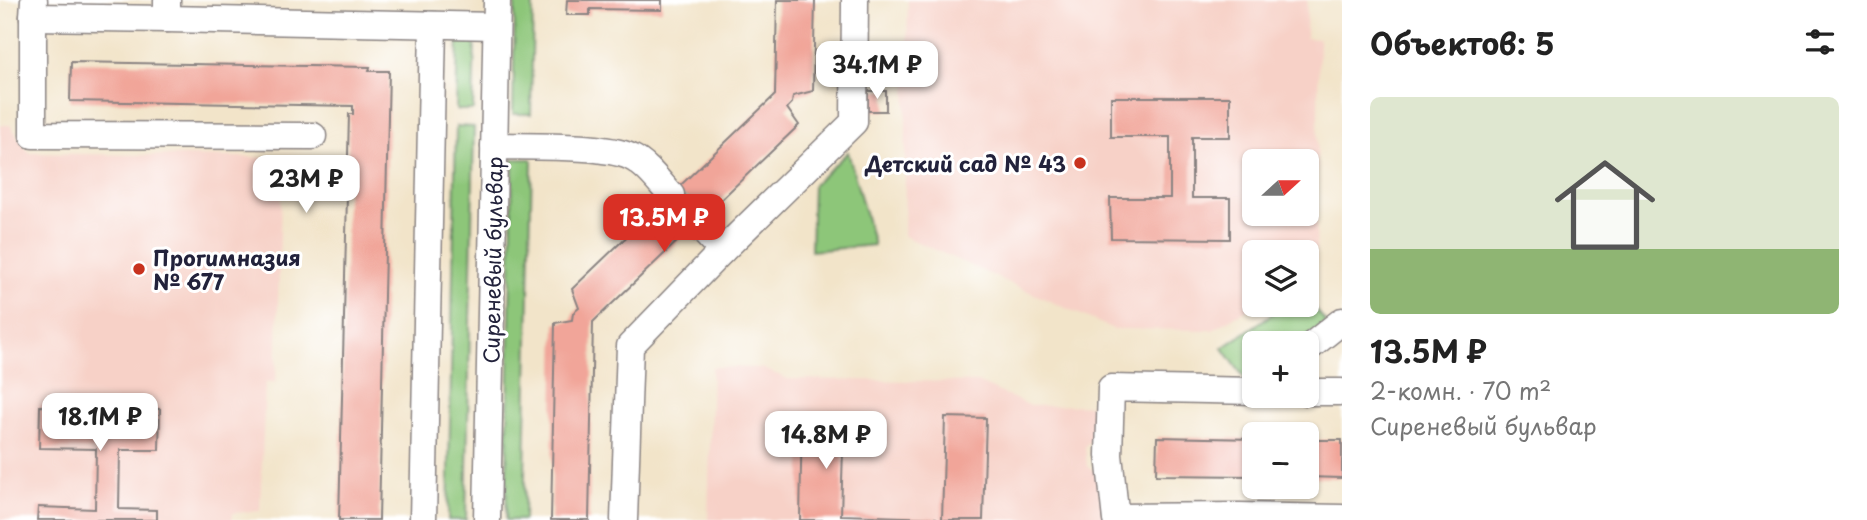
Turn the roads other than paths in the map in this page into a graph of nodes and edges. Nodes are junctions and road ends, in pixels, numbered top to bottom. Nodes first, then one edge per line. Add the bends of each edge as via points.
1 (856, 0) edge
2 (33, 8) edge
3 (167, 9) edge
4 (496, 13) edge
5 (433, 24) junction
6 (313, 136) dead end
7 (494, 146) junction
8 (671, 195) tunnel mouth
9 (696, 223) tunnel mouth
10 (723, 251) junction
11 (1342, 321) edge
12 (1319, 339) edge
13 (1242, 391) edge
14 (1319, 392) edge
15 (1342, 393) edge
16 (1239, 518) edge
17 (1116, 519) edge
18 (1342, 519) edge
19 (423, 520) edge
20 (486, 520) edge
21 (624, 520) edge

1 - 10 street via 854,122
2 - 3 street
2 - 6 street via 33,135
3 - 5 street
4 - 5 street
4 - 7 street, Сиреневый бульвар
5 - 19 street
7 - 8 street via 607,150 644,166
7 - 20 street, Сиреневый бульвар
9 - 10 street
10 - 21 street via 630,346
11 - 12 street
13 - 17 street via 1111,388 1109,455
14 - 15 street
16 - 17 street
16 - 18 street

